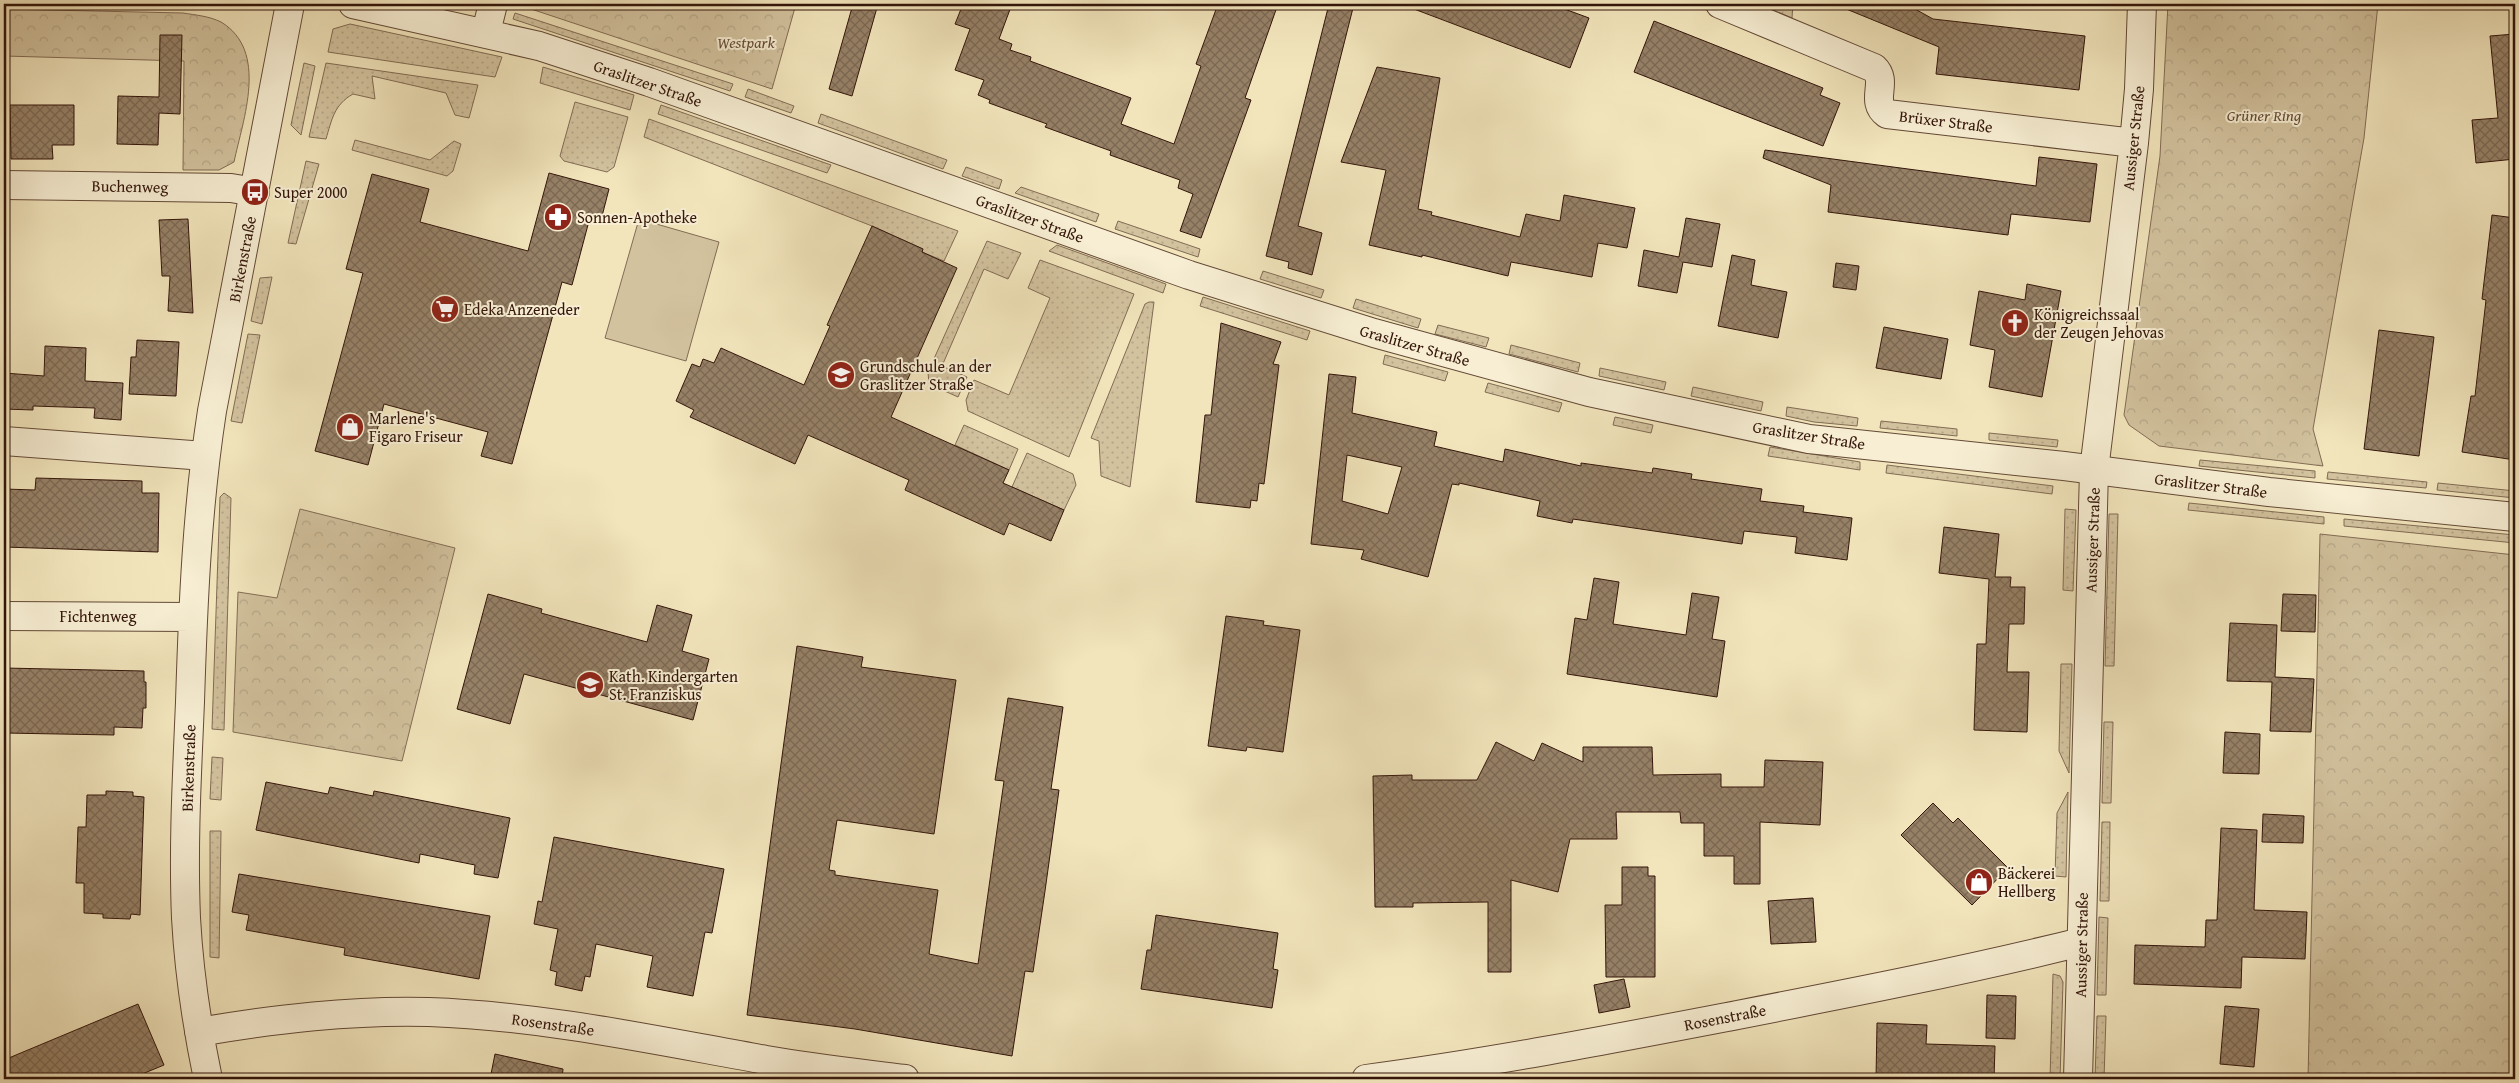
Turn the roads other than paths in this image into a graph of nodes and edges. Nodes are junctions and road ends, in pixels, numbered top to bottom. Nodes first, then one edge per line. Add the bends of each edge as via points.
1 (290, 4) edge
2 (353, 4) edge
3 (493, 4) edge
4 (1720, 4) edge
5 (2142, 4) edge
6 (486, 32) junction
7 (2134, 143) junction
8 (4, 185) edge
9 (255, 192) junction
10 (4, 441) edge
11 (205, 456) junction
12 (2094, 470) junction
13 (2515, 517) edge
14 (4, 616) edge
15 (193, 617) junction
16 (2081, 942) junction
17 (199, 1032) junction
18 (208, 1079) edge
19 (905, 1079) edge
20 (1366, 1079) edge
21 (2078, 1079) edge

1 - 9 street, Birkenstraße
2 - 6 street, Graslitzer Straße
3 - 6 street
4 - 7 street, Brüxer Straße via 1874,68 1881,80 1877,100 1880,109 1887,114
5 - 7 street, Aussiger Straße
6 - 12 street, Graslitzer Straße via 649,82 1180,272 1474,362 1589,392 1809,439
7 - 12 street, Aussiger Straße
8 - 9 street, Buchenweg via 232,188
9 - 11 street, Birkenstraße
10 - 11 street
11 - 15 street, Birkenstraße
12 - 13 street, Graslitzer Straße
12 - 16 street, Aussiger Straße
14 - 15 street, Fichtenweg
15 - 17 street, Birkenstraße via 186,918
16 - 20 street, Rosenstraße via 1753,1012 1466,1065
16 - 21 street, Aussiger Straße
17 - 18 street, Birkenstraße
17 - 19 street, Rosenstraße via 268,1020 342,1013 487,1015 543,1021 822,1069

